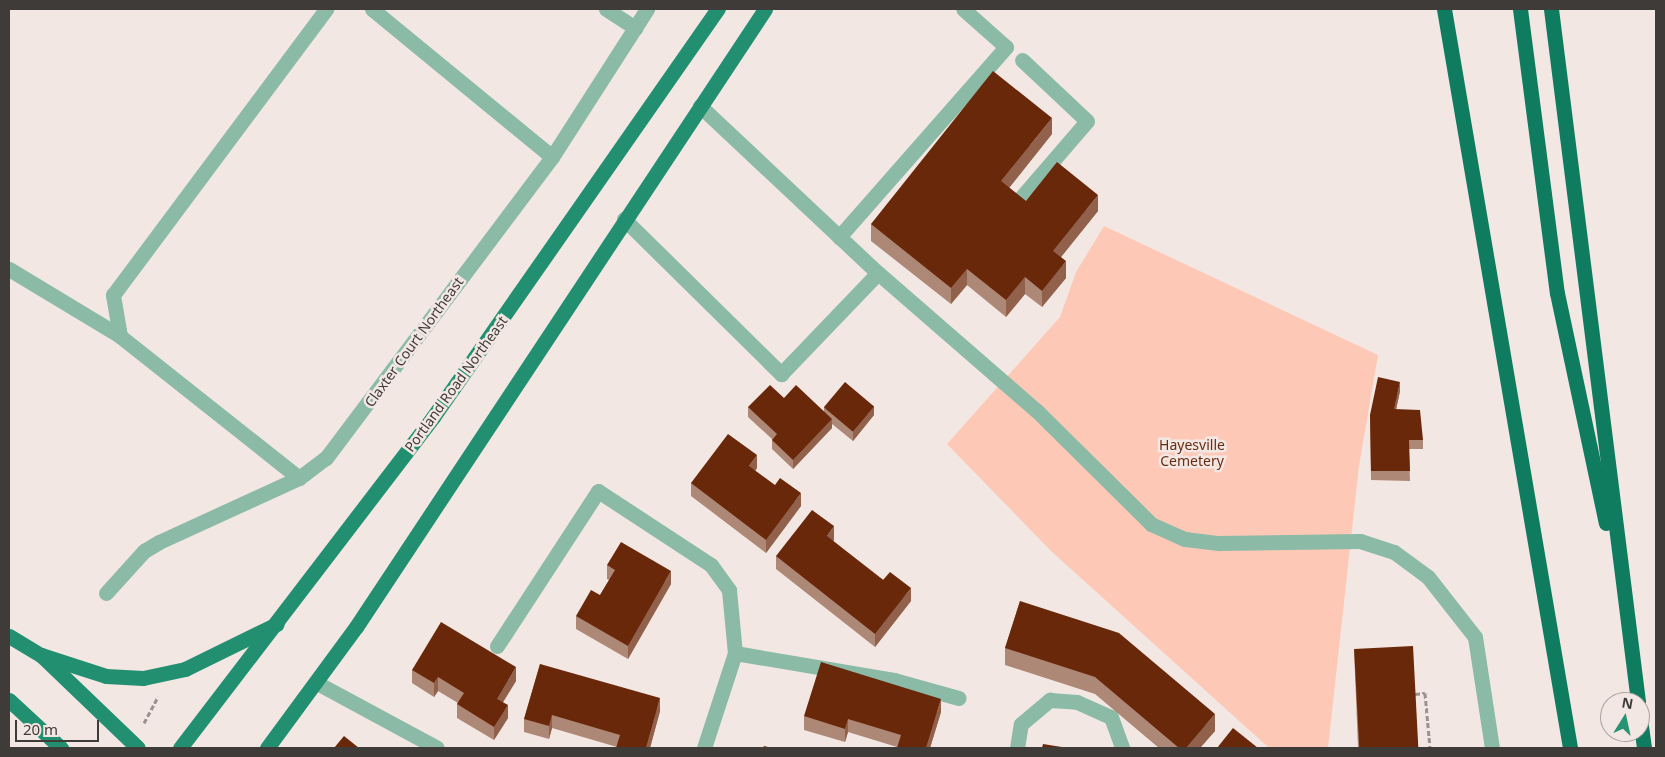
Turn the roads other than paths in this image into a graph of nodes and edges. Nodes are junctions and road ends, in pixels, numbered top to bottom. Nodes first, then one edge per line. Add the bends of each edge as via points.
1 (326, 9) edge
2 (372, 9) edge
3 (606, 9) edge
4 (647, 9) edge
5 (718, 9) edge
6 (765, 9) edge
7 (963, 9) edge
8 (1444, 9) edge
9 (1520, 9) edge
10 (1551, 9) edge
11 (635, 28) junction
12 (1022, 60) dead end
13 (700, 106) junction
14 (552, 157) junction
15 (1013, 207) edge
16 (624, 219) junction
17 (839, 237) junction
18 (9, 269) edge
19 (878, 274) junction
20 (120, 336) junction
21 (299, 478) junction
22 (106, 593) dead end
23 (1627, 620) junction
24 (278, 624) junction
25 (9, 636) edge
26 (497, 646) dead end
27 (734, 652) junction
28 (41, 655) junction
29 (317, 683) junction
30 (1637, 692) edge
31 (959, 698) dead end
32 (9, 700) edge
33 (61, 748) edge
34 (138, 748) edge
35 (180, 748) edge
36 (267, 748) edge
37 (437, 748) edge
38 (704, 748) edge
39 (1017, 748) edge
40 (1122, 748) edge
41 (1492, 748) edge
42 (1570, 748) edge

1 - 20 street via 113,295
2 - 14 street
3 - 11 street
4 - 11 street, Claxter Court Northeast
5 - 24 main road, Portland Road Northeast via 433,417
6 - 13 main road
7 - 17 street via 1006,47
8 - 42 highway
9 - 23 highway via 1557,293
10 - 23 highway
11 - 14 street, Claxter Court Northeast
12 - 15 street via 1087,121
13 - 16 main road
13 - 17 street
14 - 21 street, Claxter Court Northeast via 342,439
16 - 19 street via 781,374
16 - 29 main road
17 - 19 street
18 - 20 street
19 - 41 street via 1038,411 1150,524 1185,539 1219,543 1360,541 1394,552 1428,577 1474,637
20 - 21 street
21 - 22 street, Claxter Court Northeast via 159,542 144,551
23 - 30 highway
24 - 28 main road via 185,669 142,678 106,676
24 - 35 main road, Portland Road Northeast
25 - 28 main road
26 - 27 street via 598,491 711,565 729,590
27 - 31 street via 894,680
27 - 38 street
28 - 34 main road
29 - 36 main road
29 - 37 street
32 - 33 main road
39 - 40 street via 1021,724 1050,700 1077,702 1111,717

